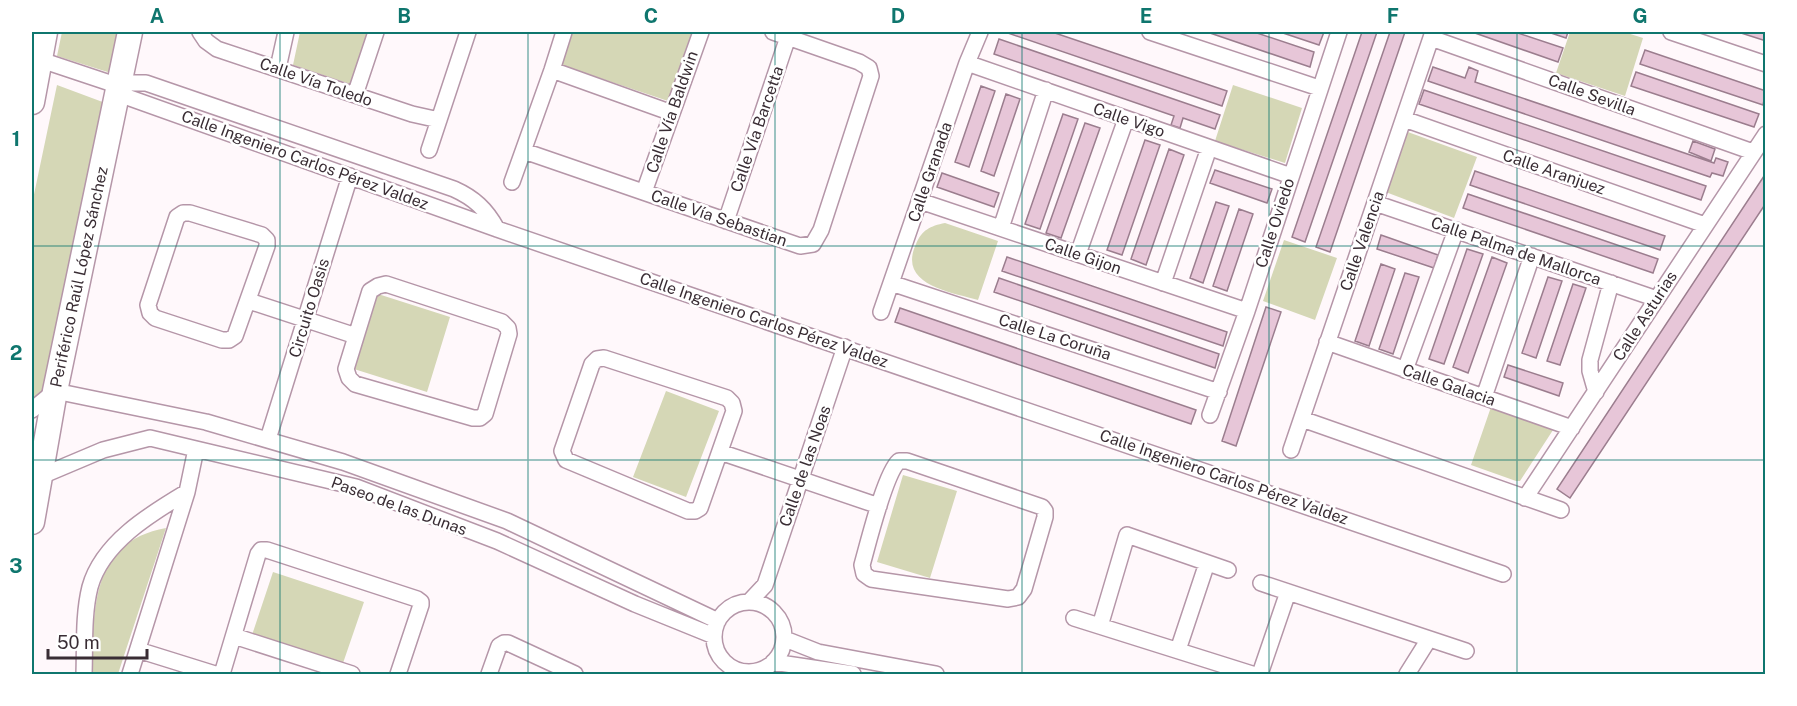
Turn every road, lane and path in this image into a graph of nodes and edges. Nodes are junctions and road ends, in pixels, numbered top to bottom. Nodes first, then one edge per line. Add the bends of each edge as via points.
1 (45, 32) edge
2 (129, 32) edge
3 (200, 32) edge
4 (286, 32) edge
5 (376, 32) edge
6 (468, 32) edge
7 (564, 32) edge
8 (700, 32) edge
9 (773, 32) edge
10 (980, 32) edge
11 (1150, 32) edge
12 (1339, 32) edge
13 (1671, 32) edge
14 (1432, 35) edge
15 (788, 37) junction
16 (36, 58) edge
17 (967, 63) junction
18 (1766, 64) edge
19 (278, 68) junction
20 (552, 70) junction
21 (119, 86) junction
22 (1319, 88) junction
23 (1046, 90) junction
24 (355, 95) junction
25 (32, 102) edge
26 (672, 113) junction
27 (1126, 119) junction
28 (1404, 119) junction
29 (439, 120) junction
30 (1766, 134) edge
31 (1209, 147) junction
32 (429, 150) dead end
33 (524, 151) junction
34 (1753, 152) junction
35 (350, 176) junction
36 (1291, 176) junction
37 (512, 182) dead end
38 (644, 192) junction
39 (920, 201) junction
40 (1375, 203) junction
41 (726, 221) junction
42 (1705, 225) junction
43 (1001, 228) junction
44 (497, 229) junction
45 (1456, 231) junction
46 (1078, 254) junction
47 (1532, 256) junction
48 (891, 283) junction
49 (1163, 283) junction
50 (1611, 283) junction
51 (1657, 299) junction
52 (249, 301) junction
53 (1247, 311) junction
54 (881, 312) dead end
55 (305, 319) junction
56 (356, 336) junction
57 (1327, 342) junction
58 (845, 347) junction
59 (1405, 370) junction
60 (55, 391) junction
61 (1219, 392) junction
62 (1596, 392) junction
63 (1484, 397) junction
64 (32, 410) edge
65 (154, 411) junction
66 (1210, 415) dead end
67 (1302, 419) junction
68 (1572, 428) junction
69 (150, 438) junction
70 (268, 439) junction
71 (196, 448) junction
72 (1291, 450) dead end
73 (720, 452) junction
74 (363, 469) junction
75 (35, 476) edge
76 (801, 478) junction
77 (356, 487) junction
78 (187, 492) junction
79 (1525, 498) junction
80 (879, 506) junction
81 (1561, 510) dead end
82 (32, 522) edge
83 (1207, 562) junction
84 (1228, 570) dead end
85 (1503, 574) dead end
86 (1261, 583) dead end
87 (765, 585) junction
88 (1288, 592) junction
89 (750, 601) junction
90 (769, 607) junction
91 (1074, 618) dead end
92 (1100, 626) junction
93 (716, 629) junction
94 (234, 636) junction
95 (784, 639) junction
96 (1429, 639) junction
97 (138, 650) junction
98 (1178, 650) junction
99 (1466, 651) dead end
100 (773, 662) junction
101 (728, 669) edge
102 (1223, 670) edge
103 (747, 673) edge
104 (84, 675) edge
105 (130, 675) edge
106 (215, 675) edge
107 (222, 675) edge
108 (352, 675) edge
109 (398, 675) edge
110 (489, 675) edge
111 (574, 675) edge
112 (852, 675) edge
113 (936, 675) edge
114 (1252, 675) edge
115 (1260, 675) edge
116 (1407, 675) edge

1 - 16 main road
2 - 21 main road, Periférico Raúl López Sánchez
3 - 19 street, Calle Vía Toledo via 217,49
4 - 19 street
5 - 24 street
6 - 29 street
7 - 20 street
8 - 26 street, Calle Vía Baldwin
9 - 15 street, Calle Vía Sebastian
10 - 17 street, Calle Granada
11 - 22 street
12 - 22 street, Calle Oviedo
13 - 18 street
14 - 28 street, Calle Valencia
14 - 34 street, Calle Sevilla
15 - 41 street, Calle Vía Barcetta
15 - 41 street, Calle Vía Sebastian via 859,62 869,68 871,76 820,230 813,244 800,246
16 - 21 street, Calle Ingeniero Carlos Pérez Valdez
16 - 25 main road
17 - 23 street, Calle Vigo
17 - 39 street, Calle Granada
19 - 24 street, Calle Vía Toledo
20 - 26 street
20 - 33 street
21 - 35 street, Calle Ingeniero Carlos Pérez Valdez via 127,97
21 - 44 street via 146,83 454,189 480,204
21 - 60 main road, Periférico Raúl López Sánchez
22 - 36 street, Calle Oviedo
23 - 27 street, Calle Vigo
23 - 43 street
24 - 29 street, Calle Vía Toledo
26 - 38 street, Calle Vía Baldwin
27 - 31 street, Calle Vigo
27 - 46 street
28 - 40 street, Calle Valencia
28 - 42 street, Calle Aranjuez
29 - 32 street
30 - 34 street, Calle Asturias
31 - 36 street, Calle Vigo
31 - 49 street
33 - 37 street
33 - 38 street, Calle Vía Sebastian
34 - 42 street, Calle Asturias
35 - 44 street, Calle Ingeniero Carlos Pérez Valdez
35 - 55 street, Circuito Oasis
36 - 53 street, Calle Oviedo
38 - 41 street, Calle Vía Sebastian
39 - 43 street, Calle Gijon
39 - 48 street, Calle Granada
40 - 45 street, Calle Palma de Mallorca
40 - 57 street, Calle Valencia
42 - 51 street, Calle Asturias
43 - 46 street, Calle Gijon
44 - 58 street, Calle Ingeniero Carlos Pérez Valdez
45 - 47 street, Calle Palma de Mallorca
45 - 59 street
46 - 49 street, Calle Gijon
47 - 50 street, Calle Palma de Mallorca
47 - 63 street
48 - 54 street, Calle Granada
48 - 61 street, Calle La Coruña
49 - 53 street, Calle Gijon
50 - 51 street, Calle Palma de Mallorca
50 - 62 street via 1590,360
51 - 62 street, Calle Asturias
52 - 52 street via 235,336 229,340 155,318 150,313 148,305 177,217 190,213 262,235 267,240
52 - 55 street
53 - 61 street, Calle Oviedo
55 - 56 street
55 - 70 street, Circuito Oasis
56 - 56 street via 370,291 386,284 502,322 509,334 485,414 480,418 355,384 346,369
57 - 59 street, Calle Galacia
57 - 67 street, Calle Valencia
58 - 76 street, Calle de las Noas
58 - 85 street, Calle Ingeniero Carlos Pérez Valdez
59 - 63 street, Calle Galacia
60 - 64 street
60 - 65 street, Paseo de las Dunas
60 - 75 main road, Periférico Raúl López Sánchez
61 - 66 street, Calle Oviedo
62 - 68 street, Calle Asturias
63 - 68 street, Calle Galacia
65 - 69 street
65 - 70 street, Paseo de las Dunas
67 - 72 street, Calle Valencia
67 - 79 street
68 - 79 street, Calle Asturias
69 - 71 street, Paseo de las Dunas
69 - 75 street, Paseo de las Dunas via 103,450
70 - 74 street, Paseo de las Dunas
71 - 77 street, Paseo de las Dunas
71 - 78 street
73 - 73 street via 734,411 727,398 604,358 592,364 562,451 566,460 688,512 700,508
73 - 76 street
74 - 77 street
74 - 93 street, Paseo de las Dunas via 507,521
75 - 82 main road, Periférico Raúl López Sánchez
76 - 80 street
76 - 87 street, Calle de las Noas
77 - 93 street, Paseo de las Dunas via 497,541 634,604
78 - 97 street
78 - 104 street via 126,535 97,570 86,616
79 - 81 street
80 - 80 street via 894,466 907,461 1042,507 1045,517 1024,589 1018,597 1008,599 871,579 862,566
83 - 84 street
83 - 92 street via 1127,535
83 - 98 street
86 - 88 street
87 - 89 street, Calle de las Noas
87 - 90 street, Calle de las Noas
88 - 96 street
88 - 115 street
89 - 90 street
89 - 93 street via 723,613
90 - 95 street via 781,621
91 - 92 street
92 - 98 street
93 - 101 street via 716,646
94 - 107 street
94 - 108 street
94 - 109 street via 258,554 267,550 421,602
95 - 100 street
95 - 113 street via 818,652
96 - 99 street
96 - 116 street
97 - 105 street
97 - 106 street
98 - 102 street
100 - 103 street
100 - 112 street
101 - 103 street
102 - 114 street
110 - 111 street via 499,646 504,643

